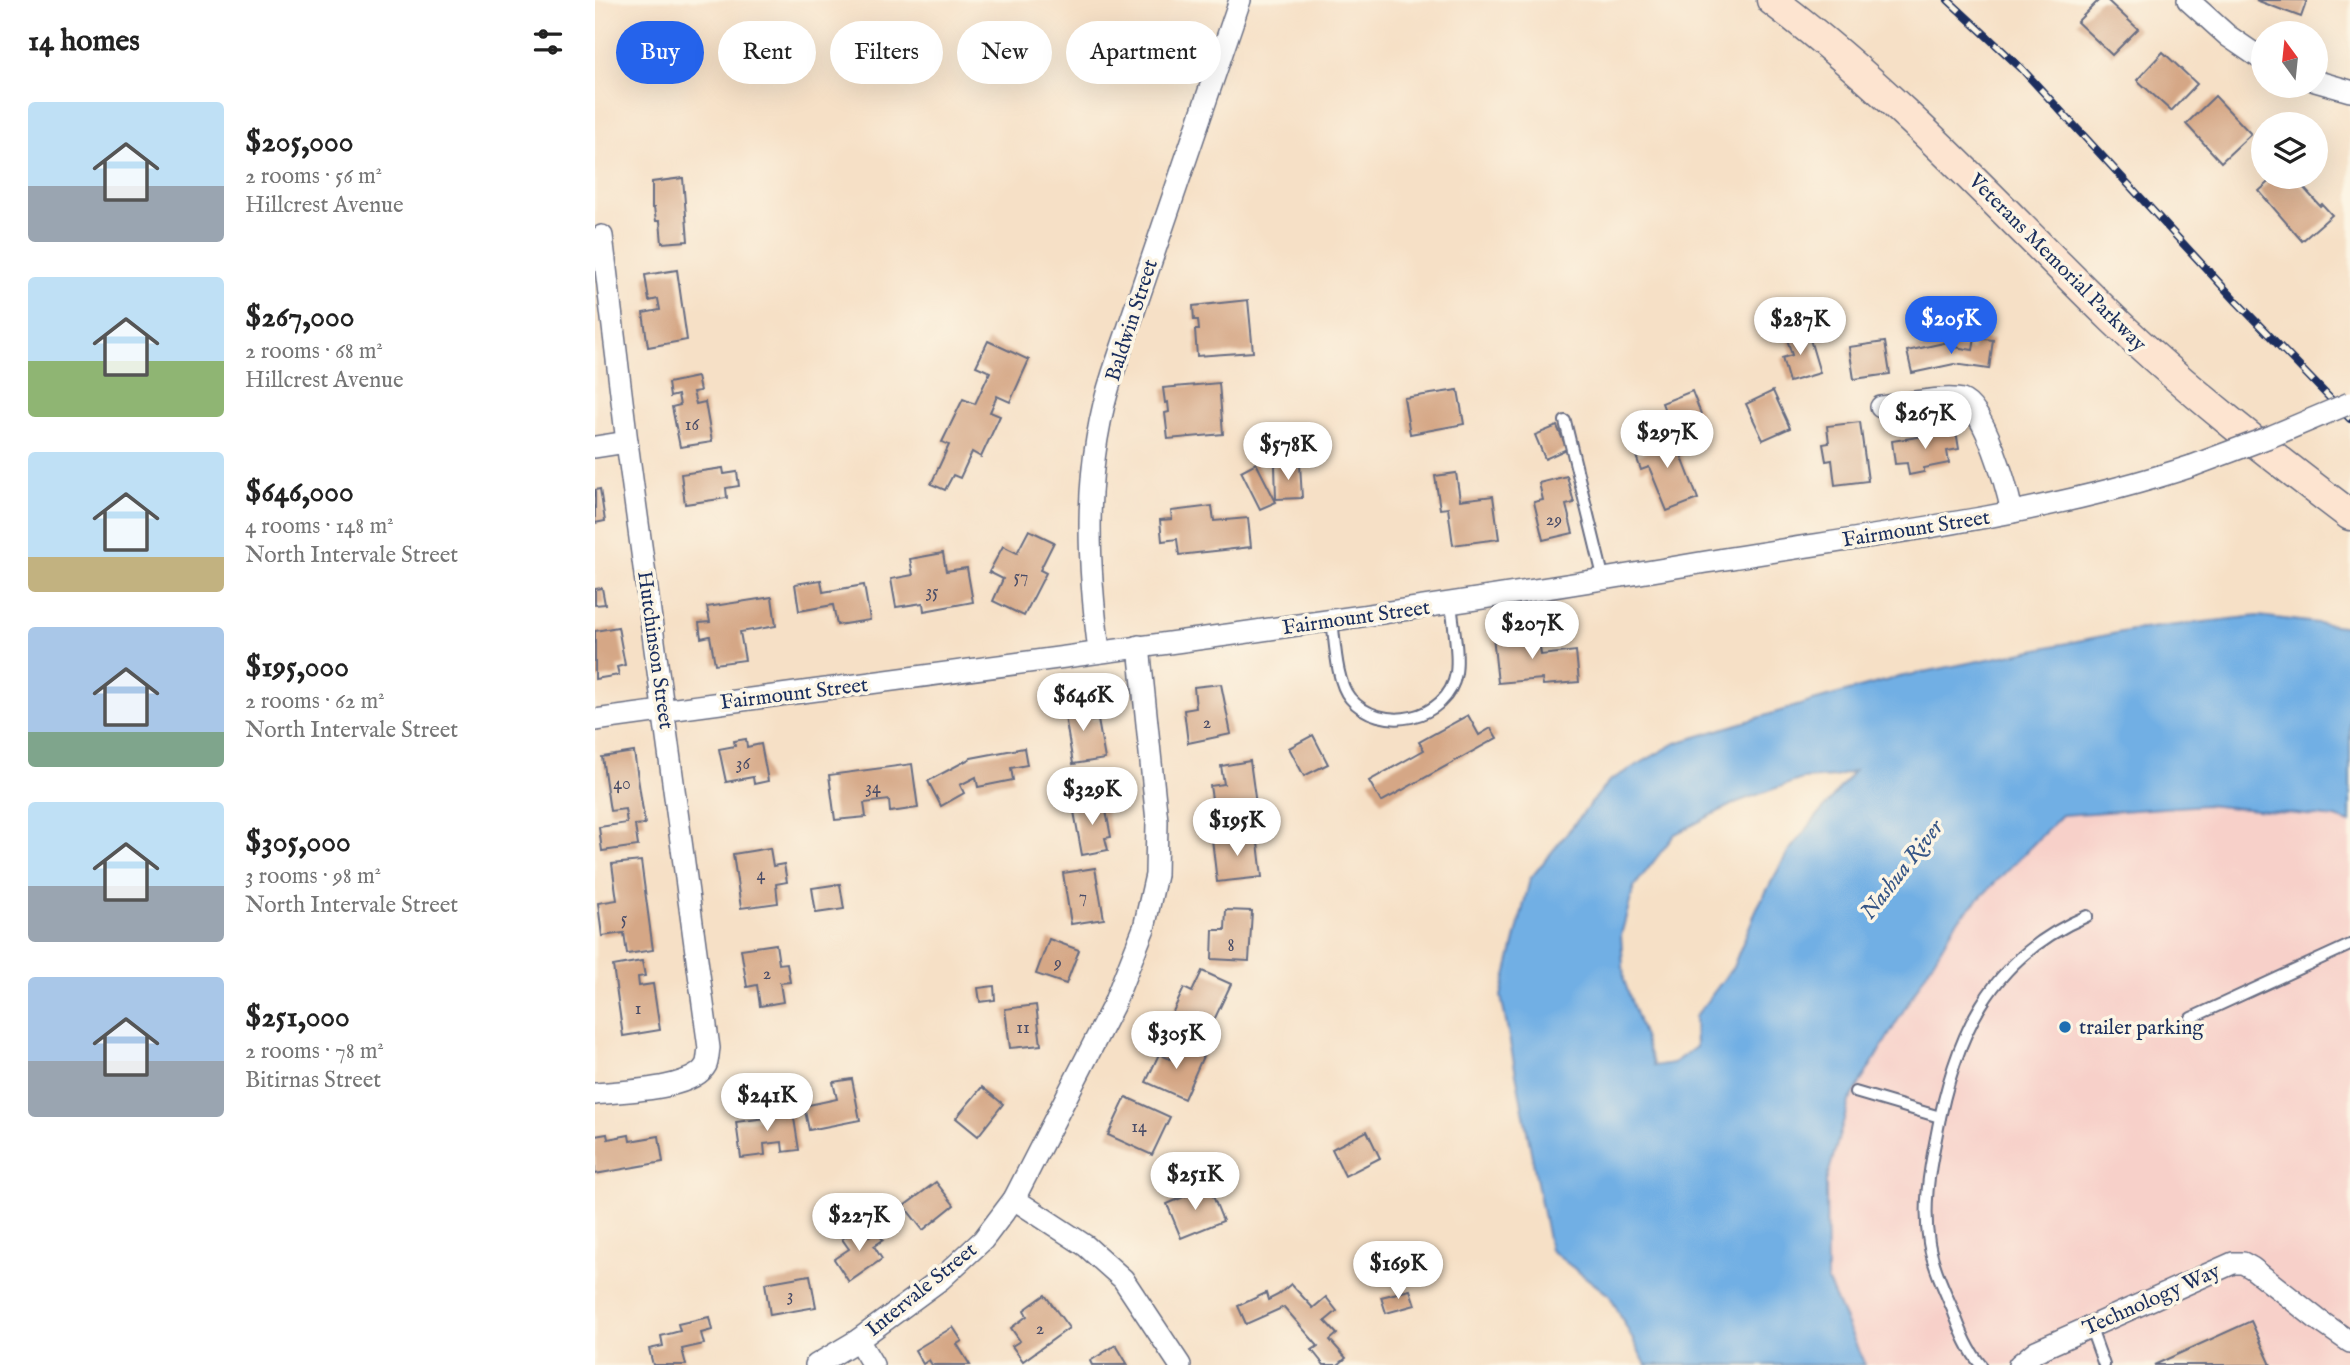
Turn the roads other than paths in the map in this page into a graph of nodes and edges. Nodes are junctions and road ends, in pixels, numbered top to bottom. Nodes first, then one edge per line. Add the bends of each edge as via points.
1 (1240, 0) edge
2 (1772, 0) edge
3 (2188, 0) edge
4 (2251, 52) edge
5 (2328, 85) edge
6 (2350, 91) edge
7 (602, 236) dead end
8 (2350, 403) edge
9 (1881, 407) dead end
10 (1565, 421) dead end
11 (627, 442) junction
12 (595, 447) edge
13 (2012, 512) junction
14 (2350, 516) edge
15 (1604, 580) junction
16 (1451, 603) junction
17 (1332, 620) junction
18 (1139, 646) junction
19 (1099, 651) junction
20 (664, 710) junction
21 (595, 720) edge
22 (2087, 916) dead end
23 (2350, 945) edge
24 (2191, 1018) dead end
25 (1855, 1092) dead end
26 (595, 1094) edge
27 (1940, 1116) junction
28 (1014, 1199) junction
29 (2090, 1326) junction
30 (858, 1340) junction
31 (2350, 1342) edge
32 (816, 1365) edge
33 (873, 1365) edge
34 (1180, 1365) edge
35 (1981, 1365) edge
36 (2018, 1365) edge
37 (2103, 1365) edge

1 - 19 street, Baldwin Street via 1099,422 1089,536
2 - 14 main road, Veterans Memorial Parkway via 1895,102 2174,374
3 - 4 street
5 - 6 street
7 - 11 street, Hutchinson Street
8 - 13 street, Fairmount Street, bridge via 2192,466
9 - 13 street via 1948,399 1969,404 1978,414
10 - 15 lane
11 - 12 street
11 - 20 street, Hutchinson Street
13 - 15 street, Fairmount Street
15 - 16 street, Fairmount Street
16 - 17 street, Fairmount Street
16 - 17 lane via 1456,672 1443,700 1415,717 1380,716 1360,708 1348,696
17 - 18 street, Fairmount Street
18 - 19 street, Fairmount Street
18 - 28 street, Intervale Street via 1157,821 1156,875 1143,928 1113,1006
19 - 20 street, Fairmount Street
20 - 21 street, Fairmount Street
20 - 26 street, Hutchinson Street via 709,1048 706,1065 682,1083
22 - 27 lane via 2039,941 1992,988 1965,1036
23 - 24 lane
25 - 27 lane
27 - 35 lane via 1927,1194 1929,1243 1963,1335
28 - 30 street, Intervale Street via 983,1240 949,1271
28 - 34 street via 1087,1246 1123,1279
29 - 31 street, Technology Way via 2238,1262
29 - 36 street, Technology Way
29 - 37 lane
30 - 32 street, Intervale Street
30 - 33 street

